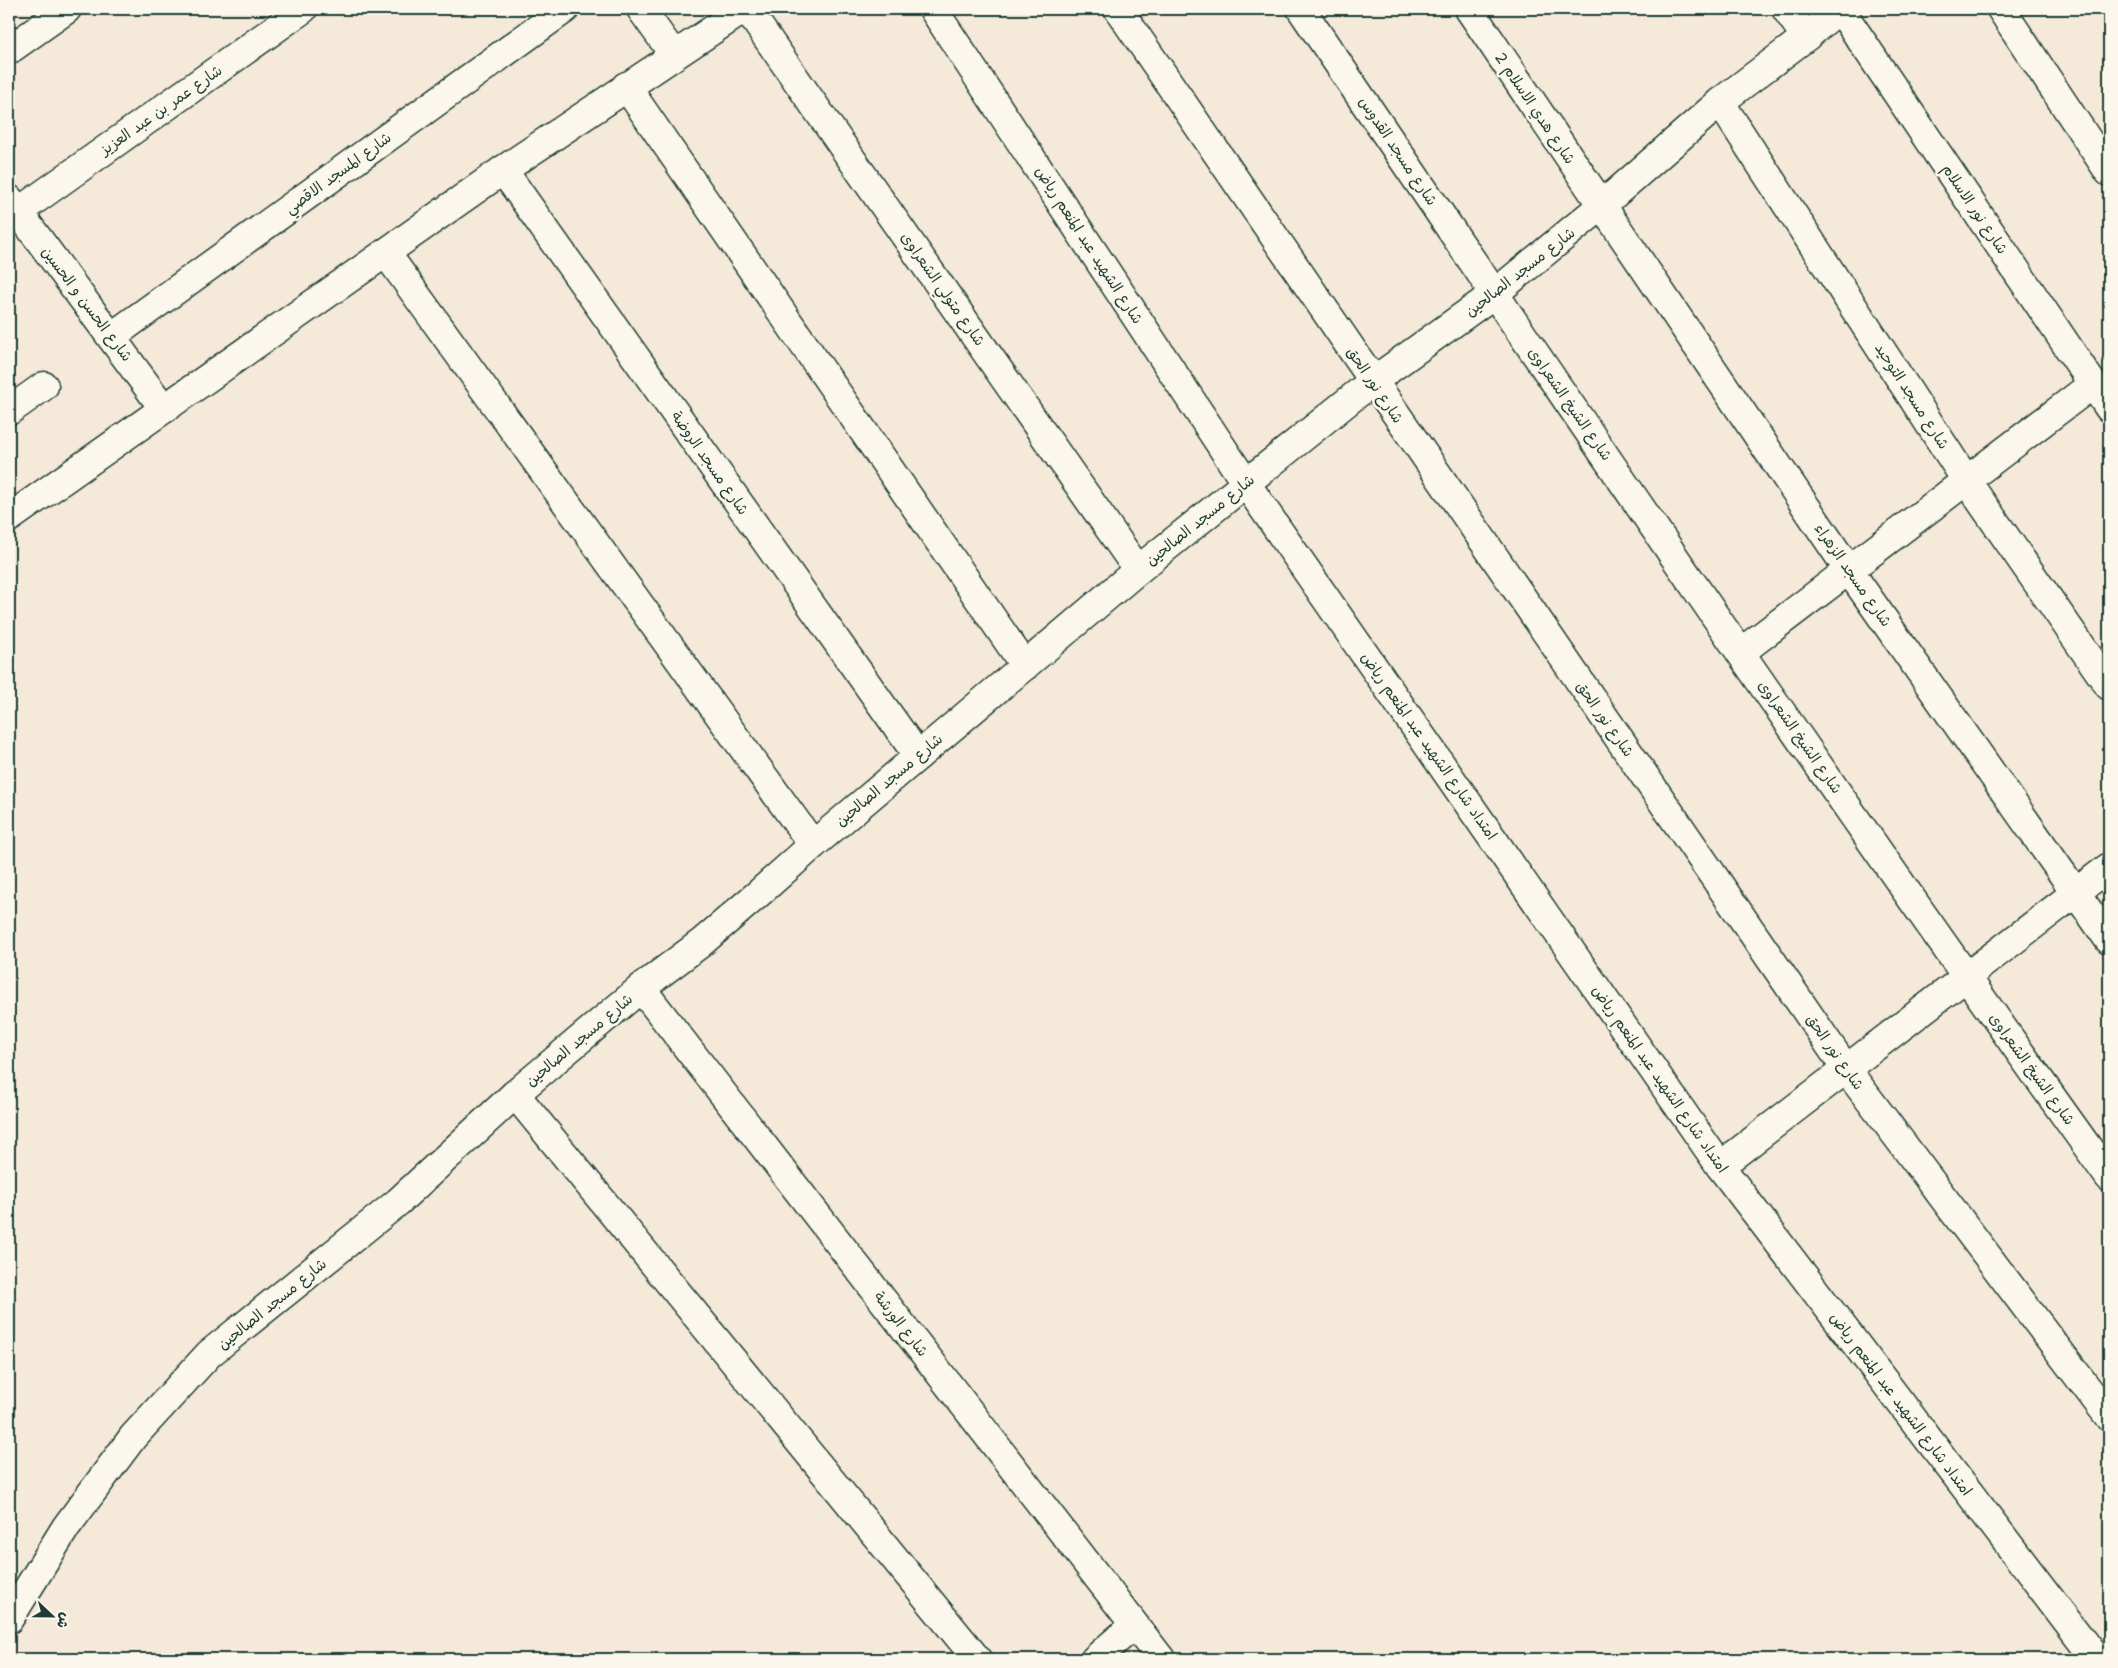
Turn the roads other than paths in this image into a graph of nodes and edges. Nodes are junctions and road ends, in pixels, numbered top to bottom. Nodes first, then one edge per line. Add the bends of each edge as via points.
1 (67, 9) edge
2 (565, 9) edge
3 (641, 9) edge
4 (746, 9) edge
5 (934, 9) edge
6 (1118, 9) edge
7 (1301, 9) edge
8 (1469, 9) edge
9 (1786, 9) edge
10 (1839, 9) edge
11 (2001, 9) edge
12 (299, 10) edge
13 (1806, 37) junction
14 (9, 50) edge
15 (674, 54) junction
16 (626, 86) junction
17 (1720, 102) junction
18 (502, 170) junction
19 (2109, 172) edge
20 (13, 205) edge
21 (1601, 206) junction
22 (386, 253) junction
23 (1494, 294) junction
24 (111, 337) junction
25 (1373, 381) junction
26 (2093, 384) junction
27 (44, 386) dead end
28 (2109, 408) edge
29 (164, 409) junction
30 (9, 411) edge
31 (1966, 480) junction
32 (1246, 482) junction
33 (9, 518) edge
34 (1848, 569) junction
35 (1138, 570) junction
36 (1741, 652) junction
37 (1026, 666) junction
38 (2109, 686) edge
39 (918, 756) junction
40 (813, 845) junction
41 (2109, 867) edge
42 (2076, 894) junction
43 (2109, 940) edge
44 (1966, 978) junction
45 (641, 988) junction
46 (1846, 1069) junction
47 (515, 1094) junction
48 (1720, 1166) junction
49 (2109, 1178) edge
50 (2109, 1417) edge
51 (9, 1619) edge
52 (1134, 1625) junction
53 (976, 1659) edge
54 (1095, 1659) edge
55 (1161, 1659) edge
56 (2096, 1659) edge

1 - 14 street
2 - 24 street, شارع المسجد الاقصي
3 - 15 street
4 - 15 street
4 - 35 street, شارع متولي الشعراوى
5 - 32 street, شارع الشهيد عبد المنعم رياض
6 - 25 street, شارع نور الحق
7 - 23 street, شارع مسجد القدوس
8 - 21 street, شارع هدي الاسلام 2
9 - 13 street
10 - 13 street, شارع مسجد الصالحين
10 - 26 street, شارع نور الاسلام
11 - 19 street
12 - 20 street, شارع عمر بن عبد العزيز
13 - 17 street, شارع مسجد الصالحين
15 - 16 street
16 - 18 street
16 - 37 street
17 - 21 street, شارع مسجد الصالحين
17 - 31 street, شارع مسجد التوحيد
18 - 22 street
18 - 39 street, شارع مسجد الروضة
20 - 24 street, شارع الحسن و الحسين
21 - 23 street, شارع مسجد الصالحين
21 - 34 street, شارع مسجد الزهراء
22 - 29 street
22 - 40 street
23 - 25 street, شارع مسجد الصالحين
23 - 36 street, شارع الشيخ الشعراوى
24 - 29 street, شارع الحسن و الحسين
25 - 32 street, شارع مسجد الصالحين
25 - 46 street, شارع نور الحق
26 - 28 street, شارع نور الاسلام
26 - 31 street
27 - 30 street
29 - 33 street
31 - 34 street
31 - 38 street, شارع مسجد التوحيد
32 - 35 street, شارع مسجد الصالحين
32 - 48 street, امتداد شارع الشهيد عبد المنعم رياض
34 - 36 street
34 - 42 street, شارع مسجد الزهراء
35 - 37 street, شارع مسجد الصالحين
36 - 44 street, شارع الشيخ الشعراوى
37 - 39 street, شارع مسجد الصالحين
39 - 40 street, شارع مسجد الصالحين
40 - 45 street, شارع مسجد الصالحين via 700,943
41 - 42 street
42 - 43 street, شارع مسجد الزهراء
42 - 44 street
44 - 46 street
44 - 49 street, شارع الشيخ الشعراوى
45 - 47 street, شارع مسجد الصالحين
45 - 52 street, شارع الورشة
46 - 48 street
46 - 50 street, شارع نور الحق
47 - 51 street, شارع مسجد الصالحين via 398,1202 210,1354 133,1437 66,1526
47 - 53 street
48 - 56 street, امتداد شارع الشهيد عبد المنعم رياض
52 - 54 street
52 - 55 street, شارع الورشة

